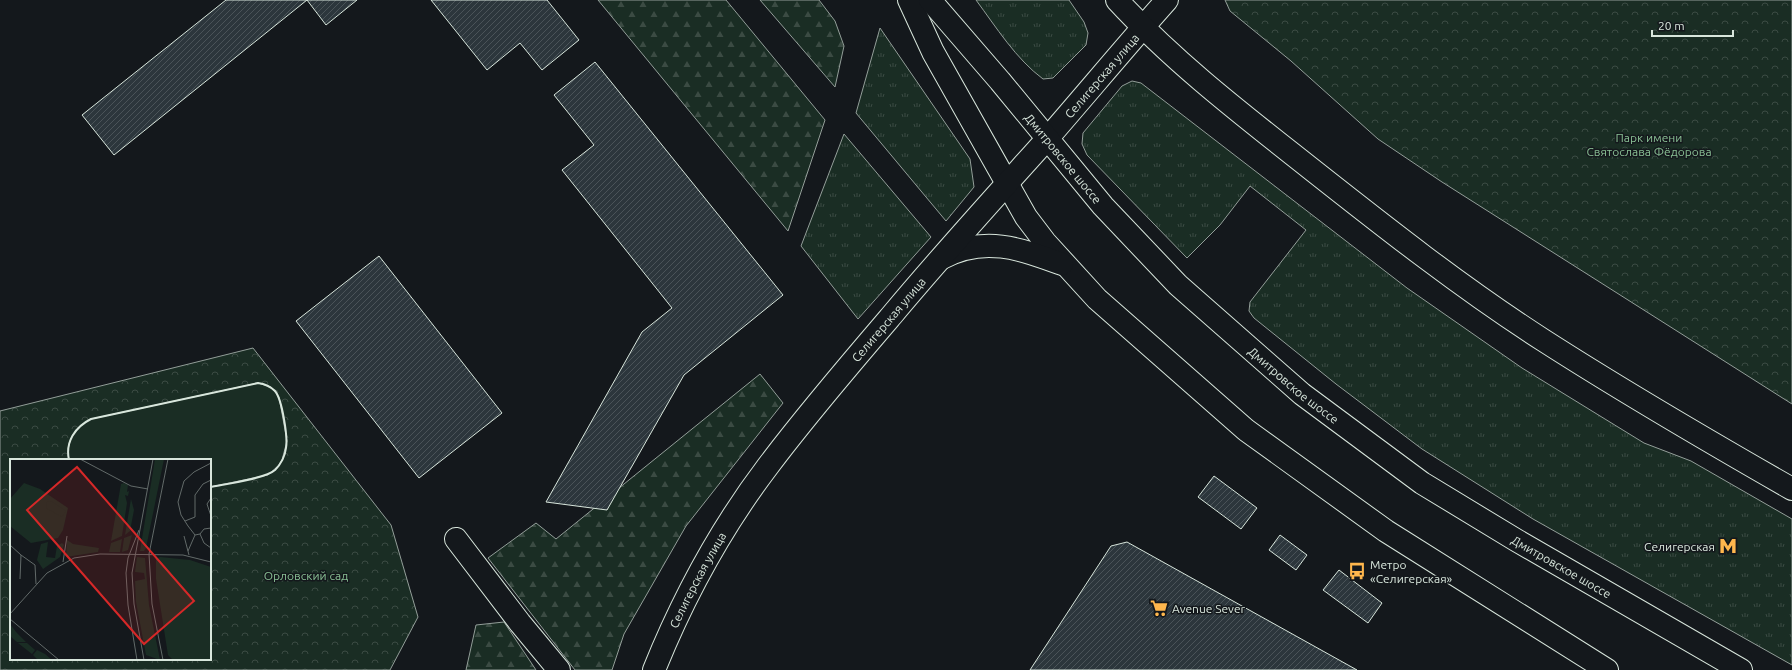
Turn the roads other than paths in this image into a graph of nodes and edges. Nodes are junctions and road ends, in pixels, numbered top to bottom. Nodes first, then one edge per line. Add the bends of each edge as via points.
1 (909, 0) edge
2 (930, 0) edge
3 (1117, 0) edge
4 (1167, 0) edge
5 (1142, 28) junction
6 (1048, 138) junction
7 (1006, 183) junction
8 (937, 261) junction
9 (1065, 265) junction
10 (1792, 489) edge
11 (456, 538) dead end
12 (559, 670) edge
13 (654, 670) edge
14 (1607, 670) edge
15 (1741, 670) edge

1 - 7 street via 933,52
2 - 6 street, Дмитровское шоссе
3 - 5 street
4 - 5 street, Селигерская улица
5 - 6 street, Селигерская улица
5 - 10 street via 1213,92 1424,258 1542,340
6 - 7 street, Селигерская улица
6 - 15 street, Дмитровское шоссе via 1103,206 1178,285 1302,394 1422,483
7 - 8 street, Селигерская улица
7 - 9 street via 1026,217
8 - 9 street via 971,246 995,246 1034,254
8 - 13 street, Селигерская улица via 813,408 762,473 702,568 672,625
9 - 14 street via 1133,332 1246,430 1386,531
11 - 12 street

